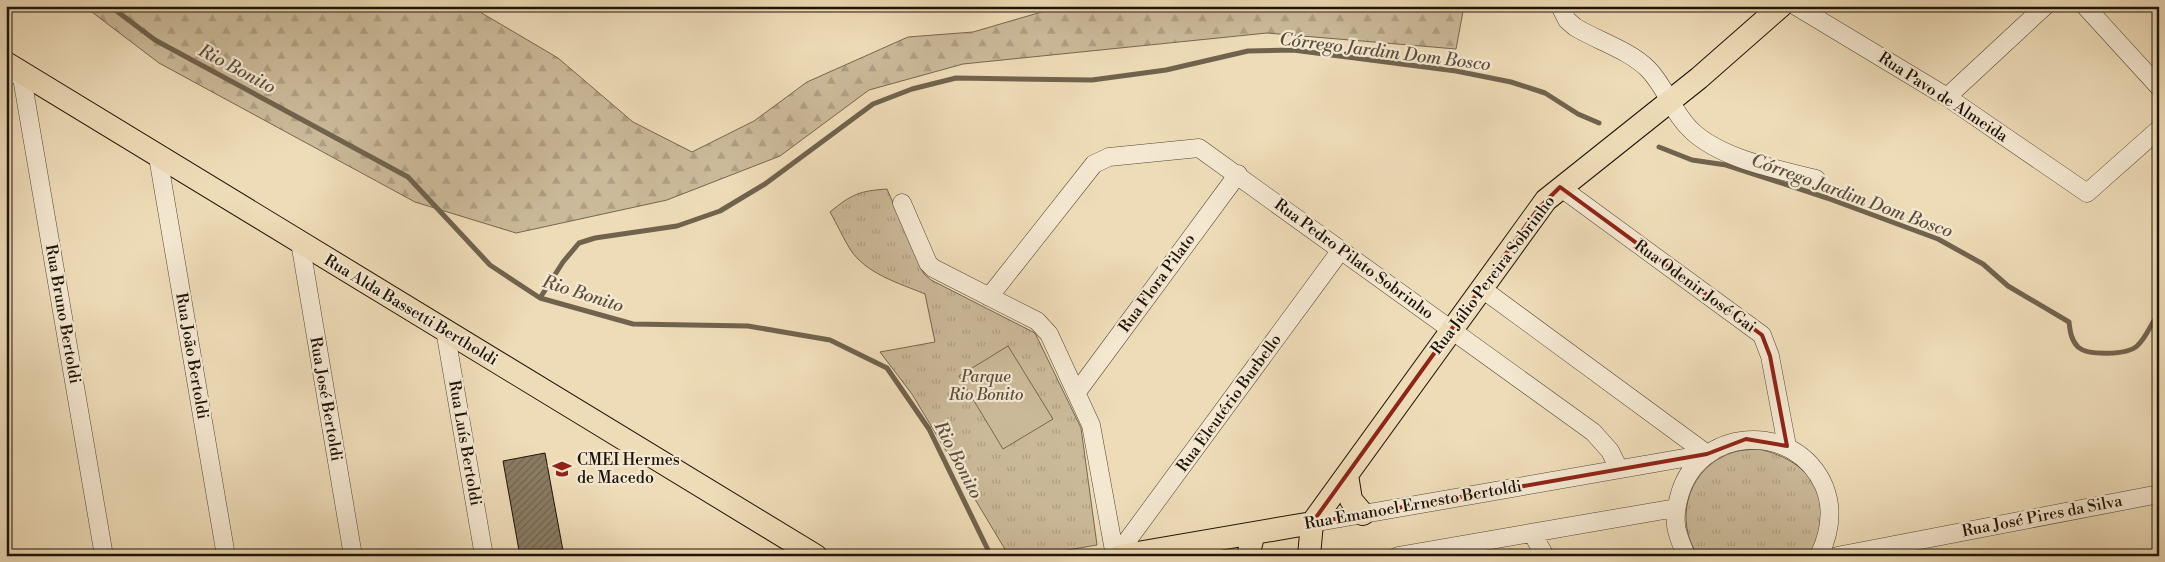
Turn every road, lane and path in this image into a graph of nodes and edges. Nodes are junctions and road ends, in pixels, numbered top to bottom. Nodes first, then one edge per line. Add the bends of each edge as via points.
1 (1781, 6) edge
2 (1796, 6) edge
3 (2045, 6) edge
4 (2085, 6) edge
5 (1563, 8) edge
6 (11, 70) edge
7 (2159, 87) edge
8 (1946, 97) junction
9 (1671, 100) junction
10 (2159, 129) edge
11 (158, 157) junction
12 (1238, 174) junction
13 (1816, 179) dead end
14 (1560, 187) junction
15 (902, 203) dead end
16 (300, 242) junction
17 (1341, 250) junction
18 (1481, 288) junction
19 (990, 297) junction
20 (1451, 329) junction
21 (445, 330) junction
22 (1077, 392) junction
23 (1787, 446) junction
24 (1707, 454) junction
25 (1619, 470) junction
26 (1346, 475) junction
27 (2159, 494) edge
28 (1676, 508) junction
29 (1363, 514) junction
30 (1312, 523) junction
31 (1254, 533) junction
32 (1532, 533) junction
33 (104, 556) edge
34 (226, 556) edge
35 (353, 556) edge
36 (484, 556) edge
37 (816, 556) edge
38 (1117, 556) edge
39 (1248, 556) edge
40 (1309, 556) edge
41 (1399, 556) edge
42 (1545, 556) edge
43 (1686, 556) edge
44 (1819, 556) edge
45 (1837, 556) edge

1 - 9 main road, Rua Júlio Pereira Sobrinho
2 - 8 street, Rua Pavo de Almeida
3 - 8 street
4 - 7 street
5 - 9 street via 1567,20 1575,27 1635,58 1647,68
6 - 11 main road, Rua Alda Bassetti Bertholdi
6 - 33 street, Rua Bruno Bertoldi
8 - 10 street, Rua Pavo de Almeida via 2087,193
9 - 13 street via 1691,131 1718,148 1760,164
9 - 14 main road, Rua Júlio Pereira Sobrinho
11 - 16 main road, Rua Alda Bassetti Bertholdi
11 - 34 street, Rua João Bertoldi
12 - 17 street, Rua Pedro Pilato Sobrinho
12 - 19 street, Rua Pedro Pilato Sobrinho via 1199,148 1109,157 1094,164
12 - 22 street, Rua Flora Pilato
14 - 18 main road, Rua Júlio Pereira Sobrinho via 1538,209
14 - 23 street, Rua Odenir José Gai via 1762,335 1770,356
15 - 19 street via 928,263 939,272
16 - 21 main road, Rua Alda Bassetti Bertholdi
16 - 35 street, Rua José Bertoldi
17 - 20 street, Rua Pedro Pilato Sobrinho
17 - 38 street, Rua Eleutério Burbello
18 - 20 main road, Rua Júlio Pereira Sobrinho
18 - 24 street
19 - 22 street via 1043,326
20 - 25 street, Rua Pedro Pilato Sobrinho via 1593,432 1610,451
20 - 26 main road, Rua Júlio Pereira Sobrinho
21 - 36 street, Rua Luís Bertoldi
21 - 37 main road, Rua Alda Bassetti Bertholdi
22 - 38 street via 1094,436
23 - 24 street via 1767,440 1746,439 1725,444
23 - 44 street via 1805,458 1819,475 1828,496 1831,518 1827,539
24 - 25 street, Rua Emanoel Ernesto Bertoldi
24 - 28 street via 1685,481
25 - 29 street, Rua Emanoel Ernesto Bertoldi
26 - 29 main road via 1351,500
26 - 30 main road, Rua Júlio Pereira Sobrinho
27 - 45 street, Rua José Pires da Silva
28 - 32 street
28 - 43 street via 1677,534
29 - 30 street, Rua Emanoel Ernesto Bertoldi
30 - 31 main road, Rua Emanoel Ernesto Bertoldi
30 - 40 main road
31 - 38 main road, Rua Emanoel Ernesto Bertoldi
31 - 39 main road
32 - 41 street
32 - 42 street

